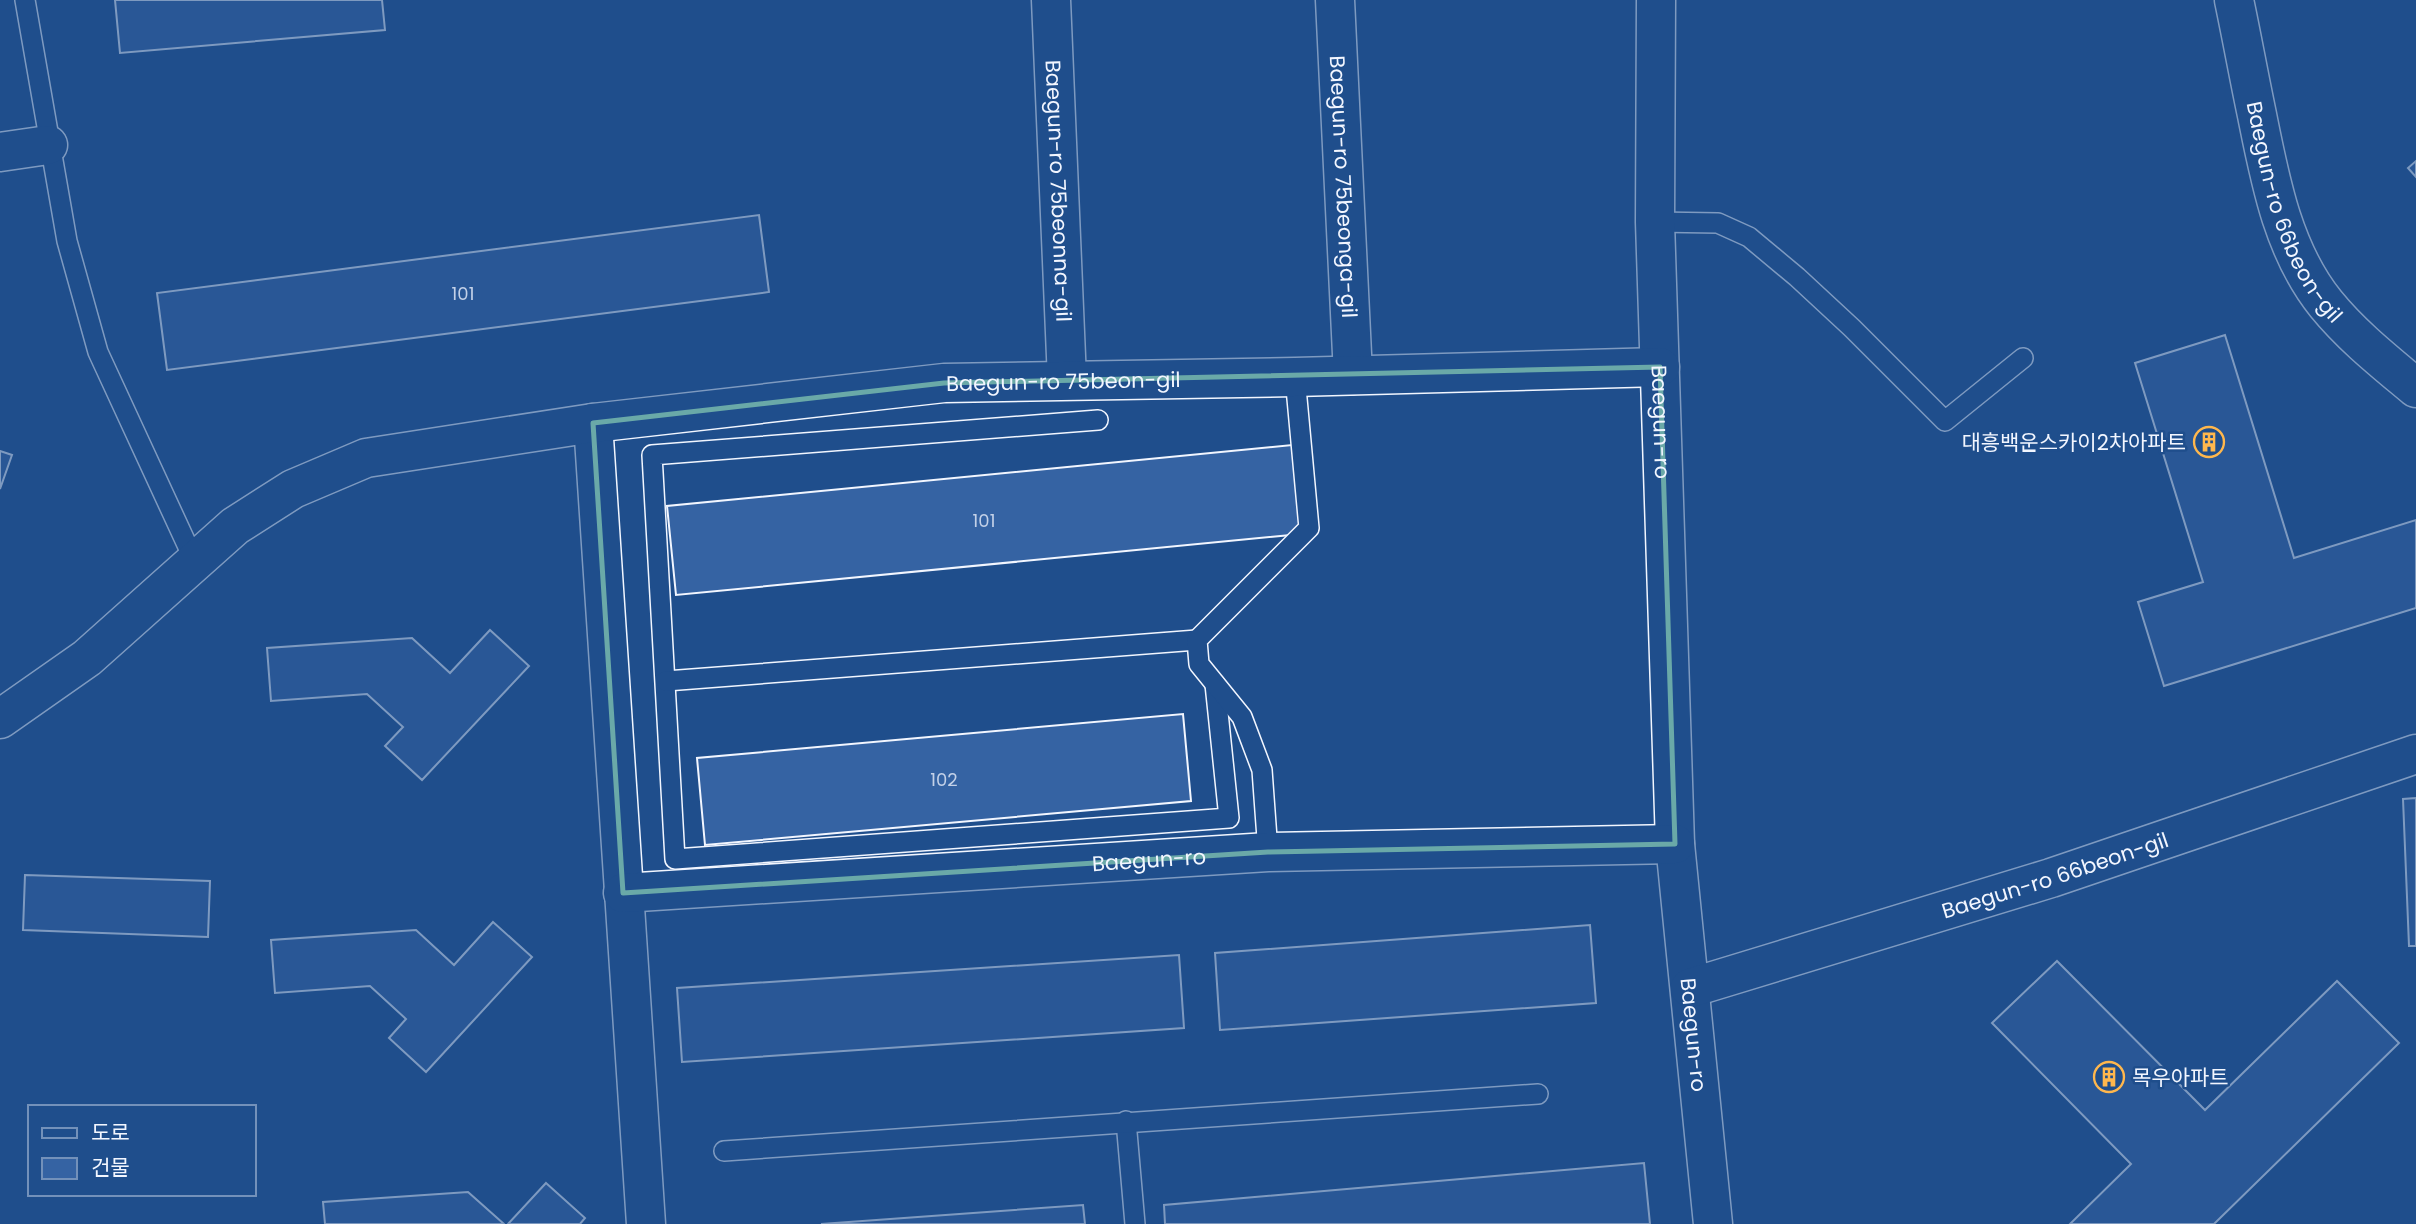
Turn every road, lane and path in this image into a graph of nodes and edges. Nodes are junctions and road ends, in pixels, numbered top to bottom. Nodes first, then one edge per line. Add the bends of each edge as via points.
1 (25, 0) edge
2 (1051, 0) edge
3 (1335, 0) edge
4 (1656, 0) edge
5 (2234, 0) edge
6 (48, 145) junction
7 (0, 152) edge
8 (1655, 222) junction
9 (2023, 358) dead end
10 (1660, 367) junction
11 (1353, 375) junction
12 (1295, 377) junction
13 (1067, 380) junction
14 (2416, 387) edge
15 (1098, 420) dead end
16 (593, 423) junction
17 (195, 562) junction
18 (1197, 640) junction
19 (666, 681) junction
20 (1215, 684) junction
21 (0, 719) edge
22 (2416, 754) edge
23 (1675, 844) junction
24 (1268, 852) junction
25 (623, 892) junction
26 (1690, 988) junction
27 (1538, 1094) dead end
28 (1126, 1121) junction
29 (724, 1151) dead end
30 (646, 1224) edge
31 (1135, 1224) edge
32 (1713, 1224) edge

1 - 6 lane
2 - 13 street, Baegun-ro 75beonna-gil
3 - 11 street, Baegun-ro 75beonga-gil
4 - 8 street, Baegun-ro
5 - 14 street, Baegun-ro 66beon-gil via 2268,171 2296,253 2344,324
6 - 7 street
6 - 17 lane via 67,241 102,363
8 - 9 lane via 1718,223 1749,237 1852,328 1945,421
8 - 10 street, Baegun-ro
10 - 11 street, Baegun-ro 75beon-gil
10 - 23 street, Baegun-ro
11 - 12 street, Baegun-ro 75beon-gil
12 - 13 street, Baegun-ro 75beon-gil
12 - 18 lane via 1309,528
13 - 16 street, Baegun-ro 75beon-gil via 944,383
15 - 19 lane via 652,455
16 - 17 street, Baegun-ro 75beon-gil via 366,458 293,489 235,526
16 - 25 street
17 - 21 street, Baegun-ro 75beon-gil via 87,658
18 - 19 lane
18 - 20 lane via 1199,664
19 - 20 lane via 675,859 1229,818
20 - 24 lane via 1242,717 1262,770
22 - 26 street, Baegun-ro 66beon-gil via 2052,878
23 - 24 street, Baegun-ro
23 - 26 street, Baegun-ro
24 - 25 street, Baegun-ro
25 - 30 street
26 - 32 street, Baegun-ro
27 - 28 lane
28 - 29 lane
28 - 31 lane

